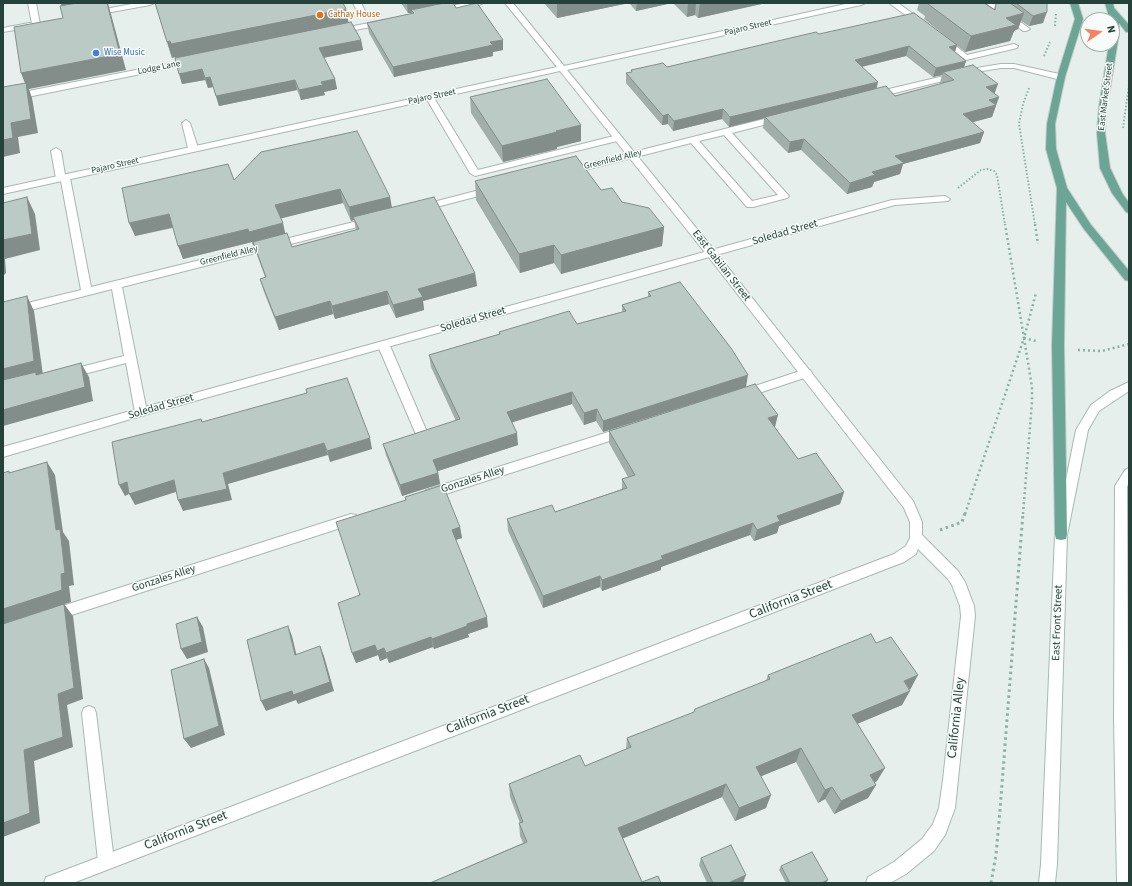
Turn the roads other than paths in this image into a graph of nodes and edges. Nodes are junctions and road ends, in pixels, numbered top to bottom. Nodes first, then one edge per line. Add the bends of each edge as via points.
1 (32, 3) edge
2 (150, 3) edge
3 (357, 3) edge
4 (479, 3) edge
5 (509, 3) edge
6 (861, 3) edge
7 (893, 3) edge
8 (990, 3) edge
9 (1074, 3) edge
10 (1110, 6) edge
11 (361, 11) dead end
12 (432, 12) edge
13 (90, 14) edge
14 (393, 20) edge
15 (1026, 29) dead end
16 (3, 30) edge
17 (1129, 30) edge
18 (330, 33) edge
19 (1014, 46) edge
20 (198, 60) edge
21 (563, 70) junction
22 (1061, 77) junction
23 (866, 97) edge
24 (430, 98) junction
25 (3, 99) edge
26 (788, 116) edge
27 (186, 123) dead end
28 (726, 132) junction
29 (618, 138) junction
30 (693, 140) junction
31 (193, 148) junction
32 (56, 151) dead end
33 (631, 155) junction
34 (556, 174) edge
35 (63, 178) junction
36 (502, 188) edge
37 (1062, 188) junction
38 (3, 191) edge
39 (945, 199) road end
40 (1129, 210) edge
41 (409, 211) edge
42 (378, 219) edge
43 (711, 253) junction
44 (1129, 278) edge
45 (116, 285) junction
46 (87, 292) junction
47 (3, 313) edge
48 (384, 346) junction
49 (130, 358) junction
50 (806, 373) junction
51 (55, 378) edge
52 (1129, 386) edge
53 (733, 397) edge
54 (141, 412) junction
55 (634, 429) edge
56 (421, 432) edge
57 (3, 452) edge
58 (1129, 473) edge
59 (421, 497) edge
60 (360, 516) edge
61 (1061, 535) junction
62 (916, 538) junction
63 (41, 618) edge
64 (89, 713) dead end
65 (106, 861) junction
66 (52, 883) edge
67 (874, 883) edge
68 (1047, 883) edge
69 (1125, 883) edge

1 - 16 street via 40,23
2 - 13 street
3 - 11 street
4 - 12 street
5 - 21 street, East Gabilan Street
6 - 21 street, Pajaro Street
7 - 19 street via 966,58
8 - 15 street
9 - 22 main road via 1079,19
10 - 17 main road
10 - 40 main road, East Market Street via 1115,22 1115,34 1101,133 1106,168 1117,193
14 - 18 street
20 - 25 street, Lodge Lane
21 - 24 street, Pajaro Street
21 - 29 street, East Gabilan Street
22 - 23 street via 1014,66 1001,66 982,68
22 - 37 main road via 1051,130 1051,149
24 - 29 street via 475,173
24 - 31 street, Pajaro Street
26 - 28 street, Greenfield Alley
27 - 31 street
28 - 30 street, Greenfield Alley
28 - 30 street via 784,196 750,205
29 - 33 street, East Gabilan Street
30 - 33 street, Greenfield Alley
31 - 35 street, Pajaro Street
32 - 35 street
33 - 34 street, Greenfield Alley
33 - 43 street, East Gabilan Street
35 - 38 street, Pajaro Street
35 - 46 street
36 - 41 street
37 - 44 main road via 1087,227
37 - 61 main road via 1058,345
39 - 43 street, Soledad Street via 895,202
42 - 45 street, Greenfield Alley
43 - 48 street, Soledad Street
43 - 50 street, East Gabilan Street
45 - 46 street, Greenfield Alley
45 - 49 street
46 - 47 street, Greenfield Alley
48 - 54 street, Soledad Street
48 - 56 street
49 - 51 street
49 - 54 street
50 - 53 street
50 - 62 street, East Gabilan Street via 909,505 916,522
52 - 61 street, East Front Street via 1095,408 1082,430
54 - 57 street, Soledad Street
55 - 59 street, Gonzales Alley
58 - 69 street via 1121,486
60 - 63 street, Gonzales Alley
61 - 68 street, East Front Street
62 - 65 street, California Street via 911,550 899,558
62 - 67 street, California Alley via 953,575 967,606 951,780 947,808 928,845 900,868
64 - 65 street
65 - 66 street, California Street

